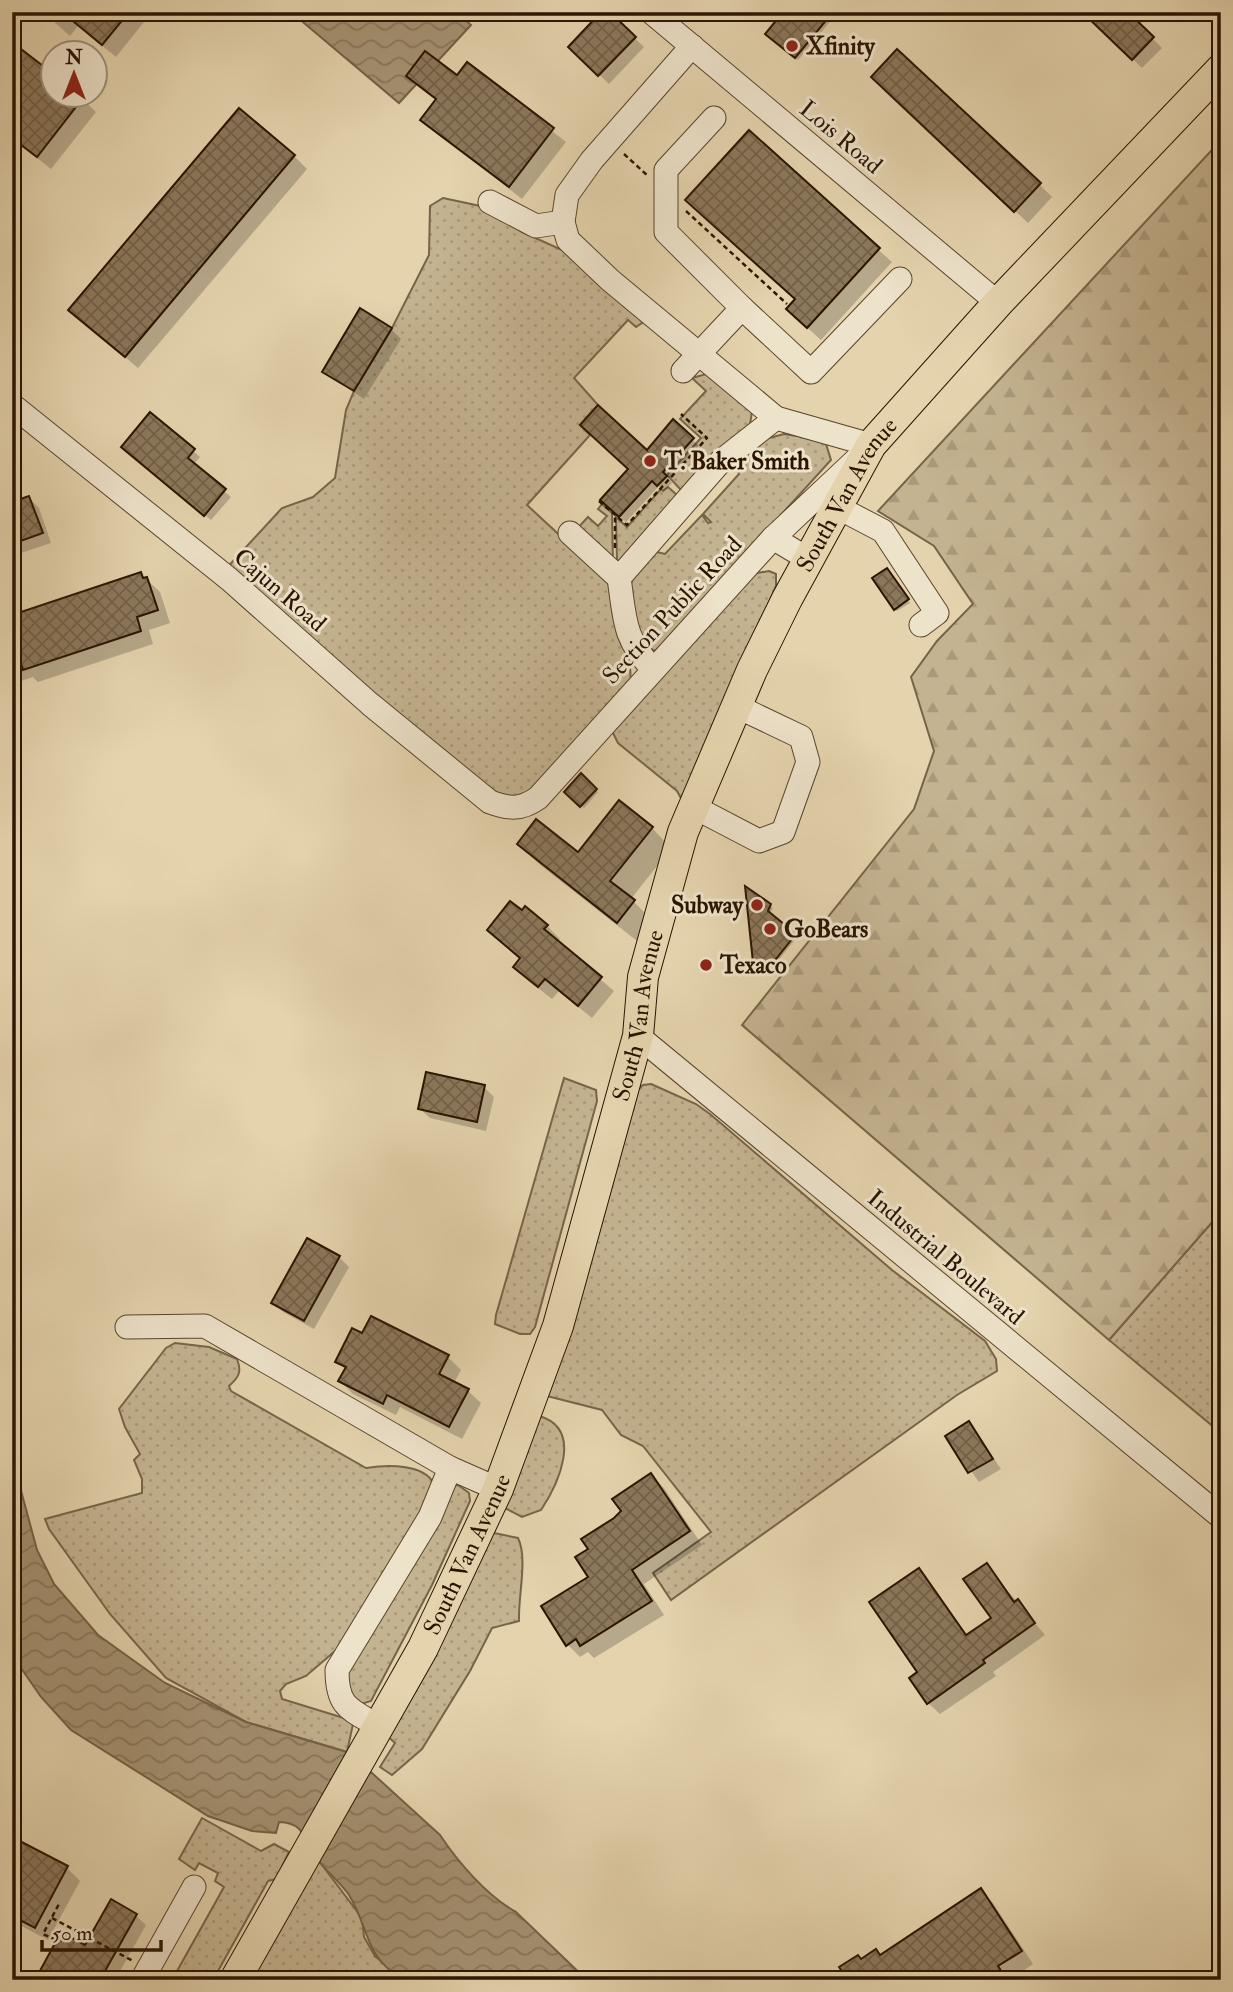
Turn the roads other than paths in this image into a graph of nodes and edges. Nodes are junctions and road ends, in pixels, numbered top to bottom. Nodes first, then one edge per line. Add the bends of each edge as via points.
1 (651, 12) edge
2 (692, 46) junction
3 (1221, 69) edge
4 (714, 118) dead end
5 (490, 202) dead end
6 (563, 222) junction
7 (901, 279) dead end
8 (998, 303) junction
9 (742, 308) junction
10 (700, 354) junction
11 (683, 371) dead end
12 (12, 405) edge
13 (776, 418) junction
14 (871, 446) junction
15 (839, 508) junction
16 (570, 533) dead end
17 (773, 538) junction
18 (808, 559) junction
19 (617, 576) junction
20 (921, 625) dead end
21 (653, 669) junction
22 (736, 706) junction
23 (692, 806) junction
24 (514, 808) joint
25 (638, 1036) junction
26 (127, 1326) dead end
27 (450, 1468) junction
28 (498, 1489) junction
29 (1221, 1517) edge
30 (371, 1738) junction
31 (194, 1887) dead end
32 (145, 1974) edge
33 (235, 1980) edge

1 - 2 street, Lois Road
2 - 6 street via 567,195
2 - 8 street, Lois Road
3 - 8 main road, South Van Avenue
4 - 9 street via 666,170 666,232
5 - 6 street via 536,226
6 - 10 street via 568,240 650,326
7 - 9 street via 811,372
8 - 14 main road, South Van Avenue
9 - 10 street
10 - 11 street
10 - 13 street
12 - 24 street, Cajun Road via 229,579 490,802
13 - 14 street
13 - 19 street via 722,461
14 - 15 main road, South Van Avenue
14 - 17 street, Section Public Road
15 - 18 main road, South Van Avenue
15 - 20 street via 883,531 937,613
16 - 19 street
17 - 18 street
17 - 21 street, Section Public Road
18 - 22 main road, South Van Avenue
19 - 21 street via 627,631 635,651
21 - 24 street, Section Public Road via 538,798
22 - 23 main road, South Van Avenue
22 - 23 street via 801,737 808,762 783,832 759,841
23 - 25 main road, South Van Avenue via 643,977
25 - 28 main road, South Van Avenue via 558,1326
25 - 29 street, Industrial Boulevard
26 - 27 street via 205,1326
27 - 28 street
27 - 30 street via 430,1517 337,1670 337,1689 345,1707
28 - 30 main road, South Van Avenue via 423,1648
30 - 33 main road, South Van Avenue
31 - 32 street

